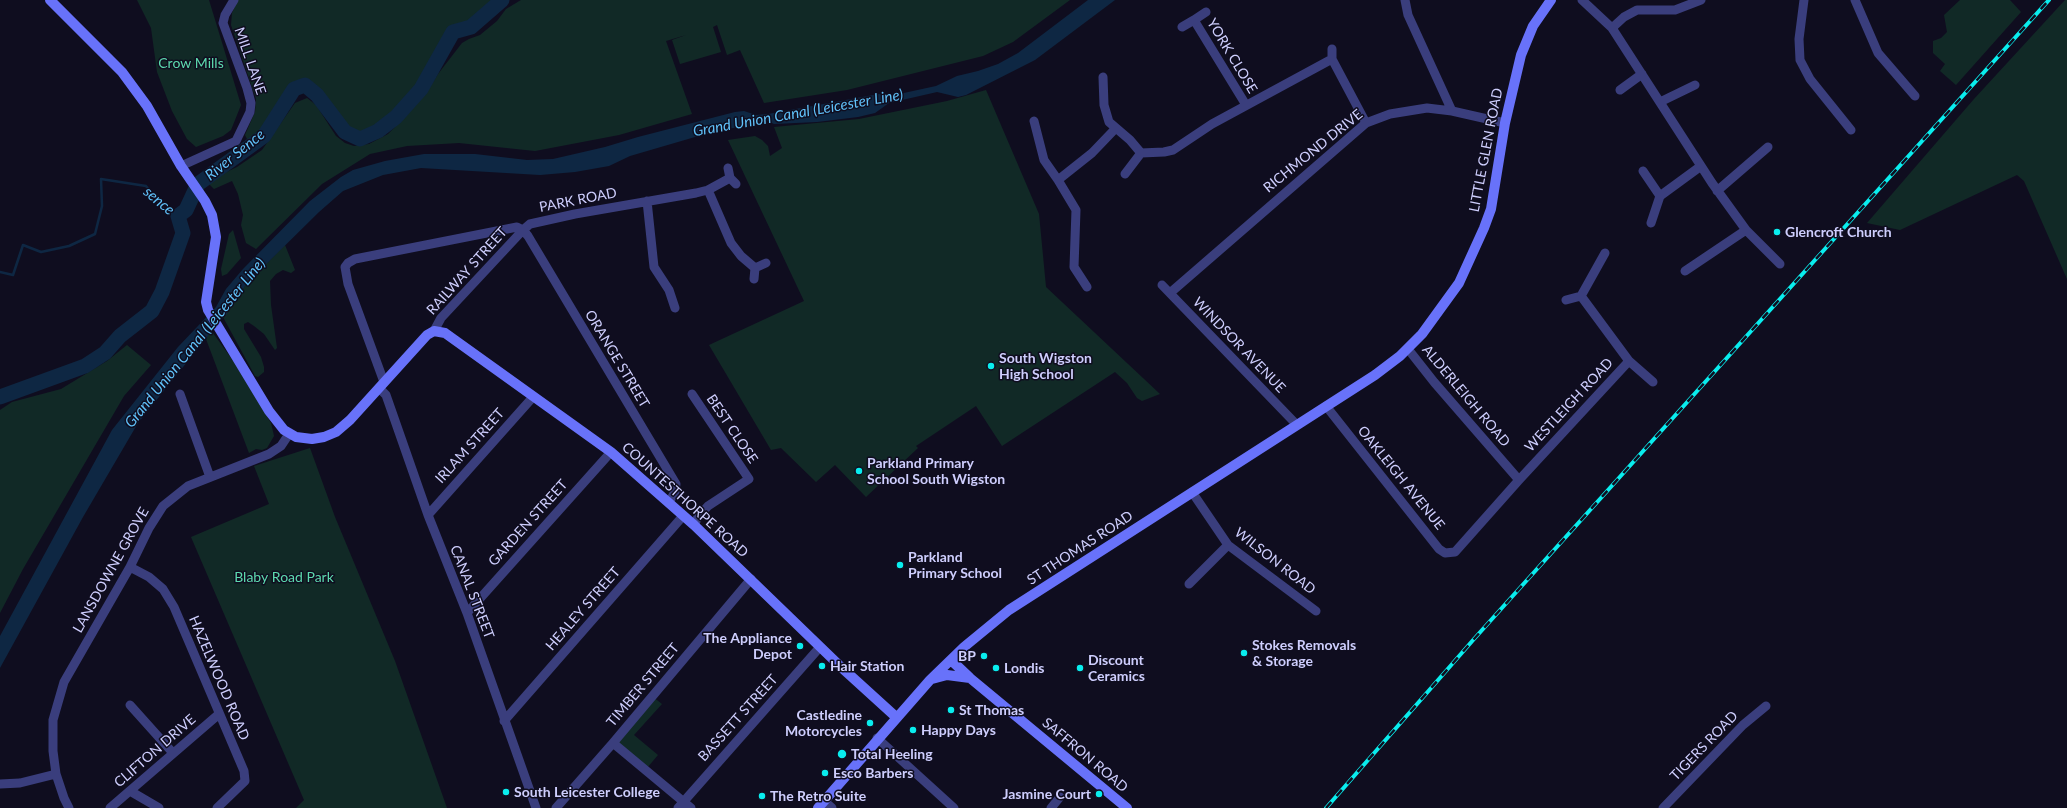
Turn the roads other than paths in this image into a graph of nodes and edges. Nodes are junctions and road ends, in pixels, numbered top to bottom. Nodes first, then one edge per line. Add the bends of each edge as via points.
1 (50, 0) edge
2 (234, 0) edge
3 (1405, 0) edge
4 (1551, 0) edge
5 (1582, 0) edge
6 (1701, 0) edge
7 (1804, 0) edge
8 (1855, 0) edge
9 (1206, 12) dead end
10 (1194, 20) junction
11 (1182, 27) dead end
12 (1612, 28) junction
13 (1332, 49) dead end
14 (1332, 59) junction
15 (1642, 74) junction
16 (1103, 77) dead end
17 (1696, 85) dead end
18 (1620, 90) dead end
19 (1915, 96) dead end
20 (1660, 102) junction
21 (1246, 105) junction
22 (1452, 111) junction
23 (1034, 121) dead end
24 (1366, 122) junction
25 (1504, 123) junction
26 (1115, 129) junction
27 (1851, 130) dead end
28 (1768, 146) dead end
29 (1141, 154) junction
30 (181, 166) junction
31 (1701, 166) junction
32 (728, 168) dead end
33 (1643, 171) dead end
34 (1125, 174) dead end
35 (1058, 180) junction
36 (708, 190) junction
37 (1718, 191) junction
38 (1660, 196) junction
39 (647, 202) junction
40 (1651, 223) dead end
41 (523, 230) junction
42 (1746, 230) junction
43 (1604, 253) dead end
44 (766, 263) dead end
45 (1780, 264) dead end
46 (755, 268) junction
47 (1685, 271) dead end
48 (345, 272) joint
49 (754, 279) dead end
50 (1162, 285) dead end
51 (1087, 287) dead end
52 (1170, 294) junction
53 (1581, 296) junction
54 (1566, 300) dead end
55 (675, 308) dead end
56 (434, 331) junction
57 (1408, 349) junction
58 (1629, 361) junction
59 (1653, 382) dead end
60 (381, 385) junction
61 (180, 394) dead end
62 (692, 394) dead end
63 (533, 396) junction
64 (1326, 406) junction
65 (1297, 425) junction
66 (289, 434) junction
67 (611, 452) junction
68 (210, 477) junction
69 (1518, 480) junction
70 (1192, 492) junction
71 (669, 502) junction
72 (428, 515) junction
73 (683, 516) junction
74 (694, 525) junction
75 (1228, 545) junction
76 (1460, 547) joint
77 (130, 567) junction
78 (751, 579) junction
79 (1189, 584) dead end
80 (1316, 611) dead end
81 (467, 613) junction
82 (820, 647) junction
83 (951, 660) junction
84 (970, 678) junction
85 (930, 680) junction
86 (130, 705) dead end
87 (1766, 706) dead end
88 (219, 714) junction
89 (896, 718) junction
90 (504, 721) junction
91 (877, 738) junction
92 (613, 743) junction
93 (173, 753) junction
94 (56, 774) junction
95 (0, 784) edge
96 (130, 791) junction
97 (1060, 797) dead end
98 (681, 805) edge
99 (825, 806) edge
100 (69, 808) edge
101 (110, 808) edge
102 (159, 808) edge
103 (217, 808) edge
104 (536, 808) edge
105 (556, 808) edge
106 (691, 808) edge
107 (954, 808) edge
108 (1051, 808) edge
109 (1127, 808) edge
110 (1663, 808) edge

1 - 30 main road via 122,72 148,106
2 - 30 street, MILL LANE via 223,23 247,88 251,103 250,112 236,141
3 - 22 street via 1408,15
4 - 25 main road, LITTLE GLEN ROAD via 1526,40
5 - 12 street
6 - 12 street via 1675,10 1637,10
7 - 27 street via 1799,39 1800,60 1810,79
8 - 19 street via 1878,53
9 - 10 street, YORK CLOSE
10 - 11 street, YORK CLOSE
10 - 21 street, YORK CLOSE
12 - 15 street
13 - 14 street
14 - 21 street, YORK CLOSE
14 - 24 street
15 - 18 street
15 - 20 street
16 - 26 street via 1105,115
17 - 20 street
20 - 31 street
21 - 29 street via 1173,150
22 - 24 street, RICHMOND DRIVE via 1415,109
22 - 25 street, RICHMOND DRIVE
23 - 35 street via 1044,160
24 - 52 street, RICHMOND DRIVE
25 - 57 main road, LITTLE GLEN ROAD via 1491,209 1477,247 1447,301
26 - 29 street via 1130,140
26 - 35 street via 1092,153
28 - 37 street
29 - 34 street
30 - 66 main road via 205,201 212,215 216,236 206,302 208,310 278,425
31 - 37 street
31 - 38 street
32 - 36 street, PARK ROAD via 733,181
33 - 38 street
35 - 51 street via 1076,210 1074,266
36 - 39 street, PARK ROAD
36 - 46 street via 732,244
37 - 42 street
38 - 40 street
39 - 41 street, PARK ROAD via 536,223
39 - 55 street via 654,266 669,290
41 - 48 street, PARK ROAD via 517,227 355,259 345,267
41 - 56 street, RAILWAY STREET via 441,318
41 - 71 street, ORANGE STREET via 676,484
42 - 45 street
42 - 47 street
43 - 53 street
44 - 46 street
46 - 49 street
48 - 60 street, CANAL STREET
50 - 52 street, WINDSOR AVENUE
52 - 65 street, WINDSOR AVENUE
53 - 54 street
53 - 58 street, WESTLEIGH ROAD
56 - 60 main road via 427,335
56 - 63 main road, COUNTESTHORPE ROAD via 446,333
57 - 64 main road, LITTLE GLEN ROAD via 1375,375
57 - 69 street, ALDERLEIGH ROAD
58 - 59 street
58 - 69 street, WESTLEIGH ROAD
60 - 66 main road via 336,432 312,439
60 - 72 street, CANAL STREET
61 - 68 street
62 - 74 street, BEST CLOSE via 749,479 708,506
63 - 67 main road, COUNTESTHORPE ROAD
63 - 72 street, IRLAM STREET
64 - 65 main road, LITTLE GLEN ROAD
64 - 76 street, OAKLEIGH AVENUE via 1439,548 1449,553
65 - 70 main road, ST THOMAS ROAD
66 - 68 street, LANSDOWNE GROVE via 276,451
67 - 71 main road, COUNTESTHORPE ROAD
67 - 81 street, GARDEN STREET
68 - 77 street, LANSDOWNE GROVE via 188,486 163,506
69 - 76 street, WESTLEIGH ROAD
70 - 75 street, WILSON ROAD
70 - 83 main road, ST THOMAS ROAD via 1009,610
71 - 73 main road, COUNTESTHORPE ROAD
72 - 81 street, CANAL STREET
73 - 74 main road, COUNTESTHORPE ROAD
73 - 90 street, HEALEY STREET
74 - 78 main road, COUNTESTHORPE ROAD
75 - 79 street
75 - 80 street, WILSON ROAD
77 - 88 street, HAZELWOOD ROAD via 159,585 174,607
77 - 94 street, LANSDOWNE GROVE via 64,682 54,720 53,751
78 - 82 main road, COUNTESTHORPE ROAD
78 - 92 street, TIMBER STREET
81 - 90 street, CANAL STREET
82 - 89 main road, COUNTESTHORPE ROAD
82 - 98 street, BASSETT STREET
83 - 84 main road, SAFFRON ROAD
83 - 85 main road, ST THOMAS ROAD
84 - 85 main road via 947,675
84 - 109 main road, SAFFRON ROAD
85 - 89 main road, ST THOMAS ROAD
86 - 93 street
87 - 110 street, TIGERS ROAD via 1742,725
88 - 93 street, CLIFTON DRIVE
88 - 103 street, HAZELWOOD ROAD via 244,771 244,781
89 - 91 main road, ST THOMAS ROAD
90 - 104 street, CANAL STREET
91 - 99 main road, ST THOMAS ROAD
91 - 107 street
92 - 98 street
92 - 105 street, TIMBER STREET
93 - 96 street, CLIFTON DRIVE
94 - 95 street via 20,783
94 - 100 street, LANSDOWNE GROVE
96 - 101 street, CLIFTON DRIVE
96 - 102 street
97 - 108 street
98 - 106 street

